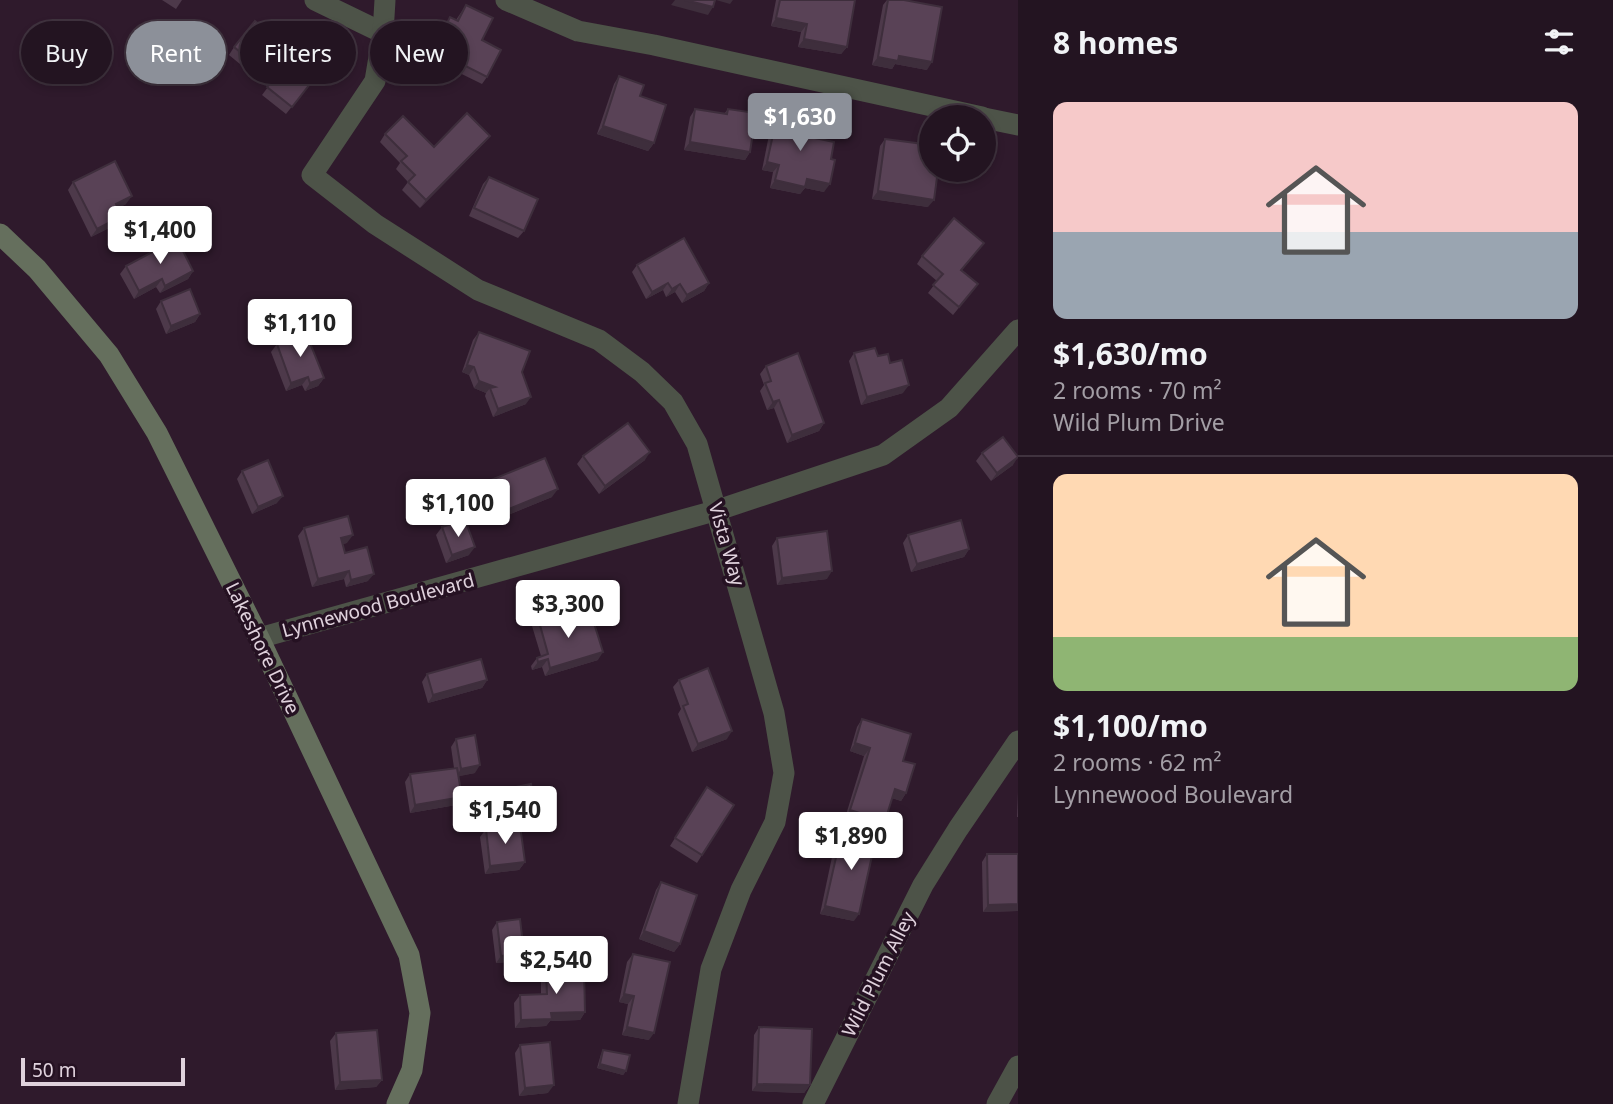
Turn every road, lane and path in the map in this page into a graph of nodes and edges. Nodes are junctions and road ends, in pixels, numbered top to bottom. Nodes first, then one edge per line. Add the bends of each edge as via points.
1 (315, 0) edge
2 (385, 0) edge
3 (506, 0) edge
4 (384, 21) edge
5 (370, 27) edge
6 (373, 84) edge
7 (928, 105) edge
8 (996, 120) edge
9 (1018, 125) edge
10 (0, 234) edge
11 (1018, 331) edge
12 (718, 510) junction
13 (259, 638) junction
14 (1018, 741) edge
15 (1018, 1066) edge
16 (397, 1104) edge
17 (688, 1104) edge
18 (813, 1104) edge
19 (997, 1104) edge

1 - 5 street
2 - 4 street
3 - 7 street via 579,31
6 - 12 street, Vista Way via 312,175 375,224 478,290 599,340 642,372 673,402 697,444
8 - 9 street
10 - 13 main road, Lakeshore Drive via 109,355 157,433
11 - 12 street, Lynnewood Boulevard via 949,408 883,456
12 - 13 street, Lynnewood Boulevard
12 - 17 street, Vista Way via 774,713 784,773 775,822 741,890 711,969
13 - 16 main road, Lakeshore Drive via 409,955 420,1013 412,1070
14 - 18 street, Wild Plum Alley via 923,885
15 - 19 street

